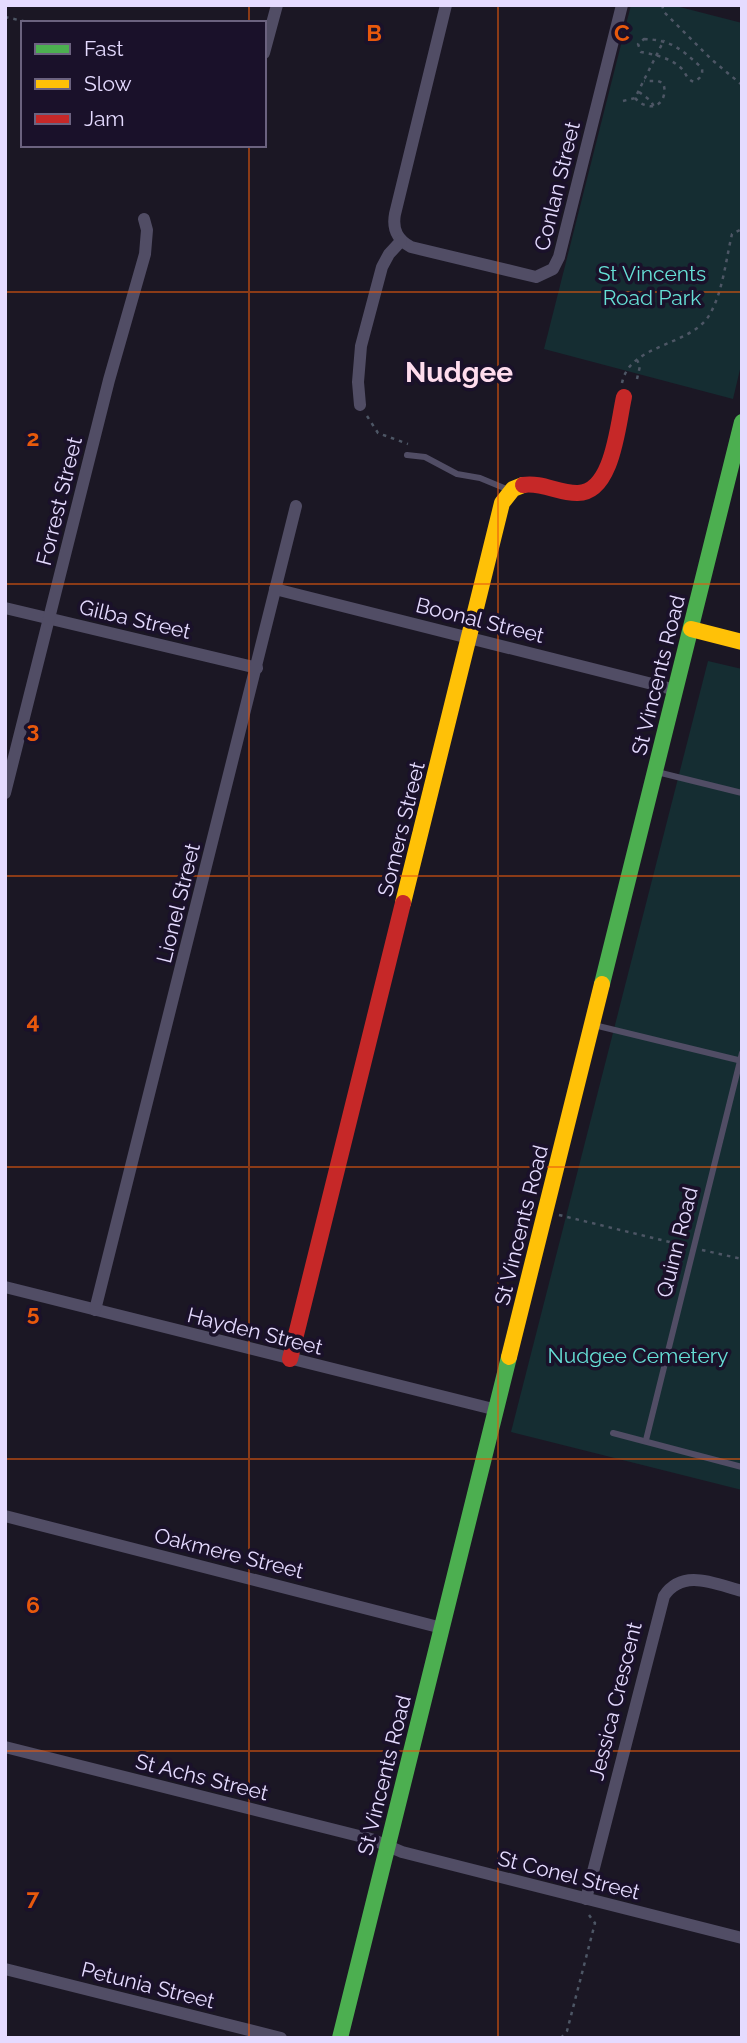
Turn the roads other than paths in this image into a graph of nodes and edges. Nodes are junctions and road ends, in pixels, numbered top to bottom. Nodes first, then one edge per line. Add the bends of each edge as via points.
1 (276, 5) edge
2 (446, 5) edge
3 (622, 5) edge
4 (266, 45) edge
5 (144, 219) dead end
6 (401, 241) junction
7 (624, 397) road end
8 (360, 405) road end
9 (742, 422) edge
10 (407, 456) dead end
11 (509, 491) junction
12 (296, 506) dead end
13 (275, 589) junction
14 (5, 608) edge
15 (49, 619) junction
16 (691, 629) junction
17 (470, 638) junction
18 (742, 642) edge
19 (257, 668) junction
20 (676, 690) junction
21 (655, 772) junction
22 (5, 793) edge
23 (742, 793) edge
24 (592, 1025) junction
25 (742, 1053) edge
26 (741, 1061) edge
27 (5, 1287) edge
28 (95, 1310) junction
29 (290, 1359) junction
30 (497, 1410) junction
31 (613, 1433) dead end
32 (646, 1440) junction
33 (742, 1467) edge
34 (5, 1516) edge
35 (742, 1591) edge
36 (442, 1628) junction
37 (5, 1747) edge
38 (388, 1846) junction
39 (589, 1900) junction
40 (742, 1938) edge
41 (5, 1969) edge
42 (281, 2038) edge
43 (340, 2038) edge

1 - 4 street
2 - 6 street via 395,215 394,229
3 - 6 street, Conlan Street via 553,269 528,277
5 - 15 street, Forrest Street via 145,254
6 - 8 street via 382,267 361,346
7 - 11 main road via 605,472 593,489 578,493 521,483
9 - 16 main road, St Vincents Road
10 - 11 lane via 425,457 457,474
11 - 17 main road, Somers Street via 502,503
12 - 13 street, Lionel Street
13 - 17 street, Boonal Street
13 - 19 street, Lionel Street
14 - 15 street, Gilba Street
15 - 19 street, Gilba Street
15 - 22 street, Forrest Street
16 - 18 main road
16 - 20 main road, St Vincents Road
17 - 20 street, Boonal Street
17 - 29 main road, Somers Street
19 - 28 street, Lionel Street
20 - 21 main road, St Vincents Road
21 - 23 lane
21 - 24 main road, St Vincents Road
24 - 26 lane
24 - 30 main road, St Vincents Road
25 - 26 lane, Quinn Road
26 - 32 lane, Quinn Road
27 - 28 street, Hayden Street
28 - 29 street, Hayden Street
29 - 30 street, Hayden Street
30 - 36 main road, St Vincents Road
31 - 32 lane
32 - 33 lane
34 - 36 street, Oakmere Street
35 - 39 street, Jessica Crescent via 686,1579 664,1596 630,1719
36 - 38 main road, St Vincents Road
37 - 38 street, St Achs Street
38 - 39 street, St Conel Street
38 - 43 main road, St Vincents Road
39 - 40 street, St Conel Street
41 - 42 street, Petunia Street

